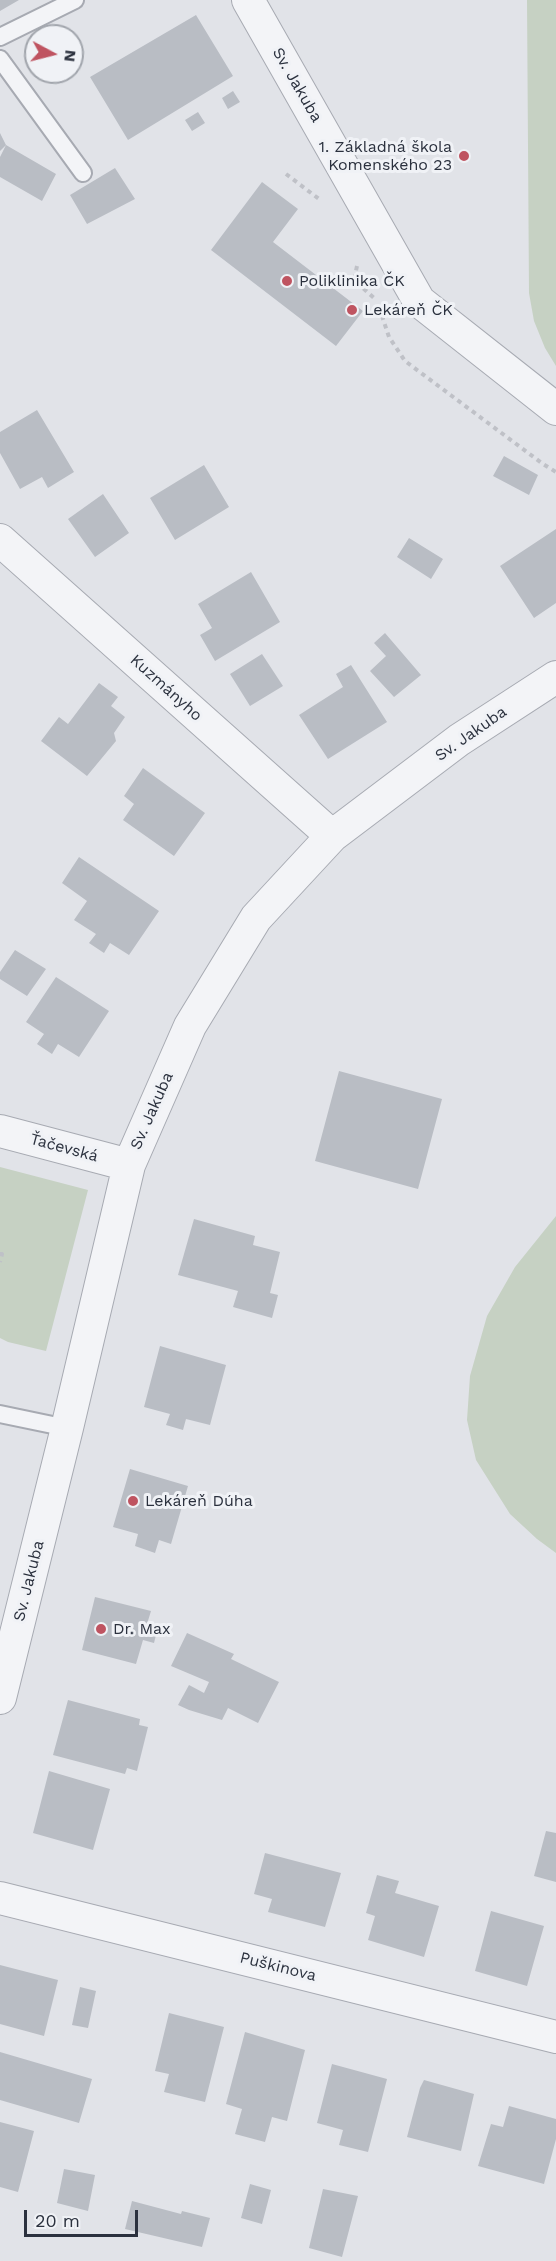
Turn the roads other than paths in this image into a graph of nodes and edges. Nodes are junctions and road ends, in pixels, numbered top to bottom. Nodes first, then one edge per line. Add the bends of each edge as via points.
1 (75, 0) edge
2 (248, 0) edge
3 (0, 37) edge
4 (0, 59) edge
5 (83, 173) dead end
6 (556, 409) edge
7 (0, 540) edge
8 (556, 677) edge
9 (332, 836) junction
10 (0, 1131) edge
11 (129, 1165) junction
12 (0, 1414) edge
13 (67, 1428) junction
14 (0, 1698) edge
15 (0, 1898) edge
16 (556, 2037) edge

1 - 3 lane
2 - 6 street, Sv. Jakuba via 419,301
4 - 5 lane
7 - 9 street, Kuzmányho
8 - 9 street, Sv. Jakuba via 459,740
9 - 11 street, Sv. Jakuba via 256,918 190,1026
10 - 11 street, Ťačevská
11 - 13 street, Sv. Jakuba
12 - 13 lane
13 - 14 street, Sv. Jakuba
15 - 16 street, Puškinova

